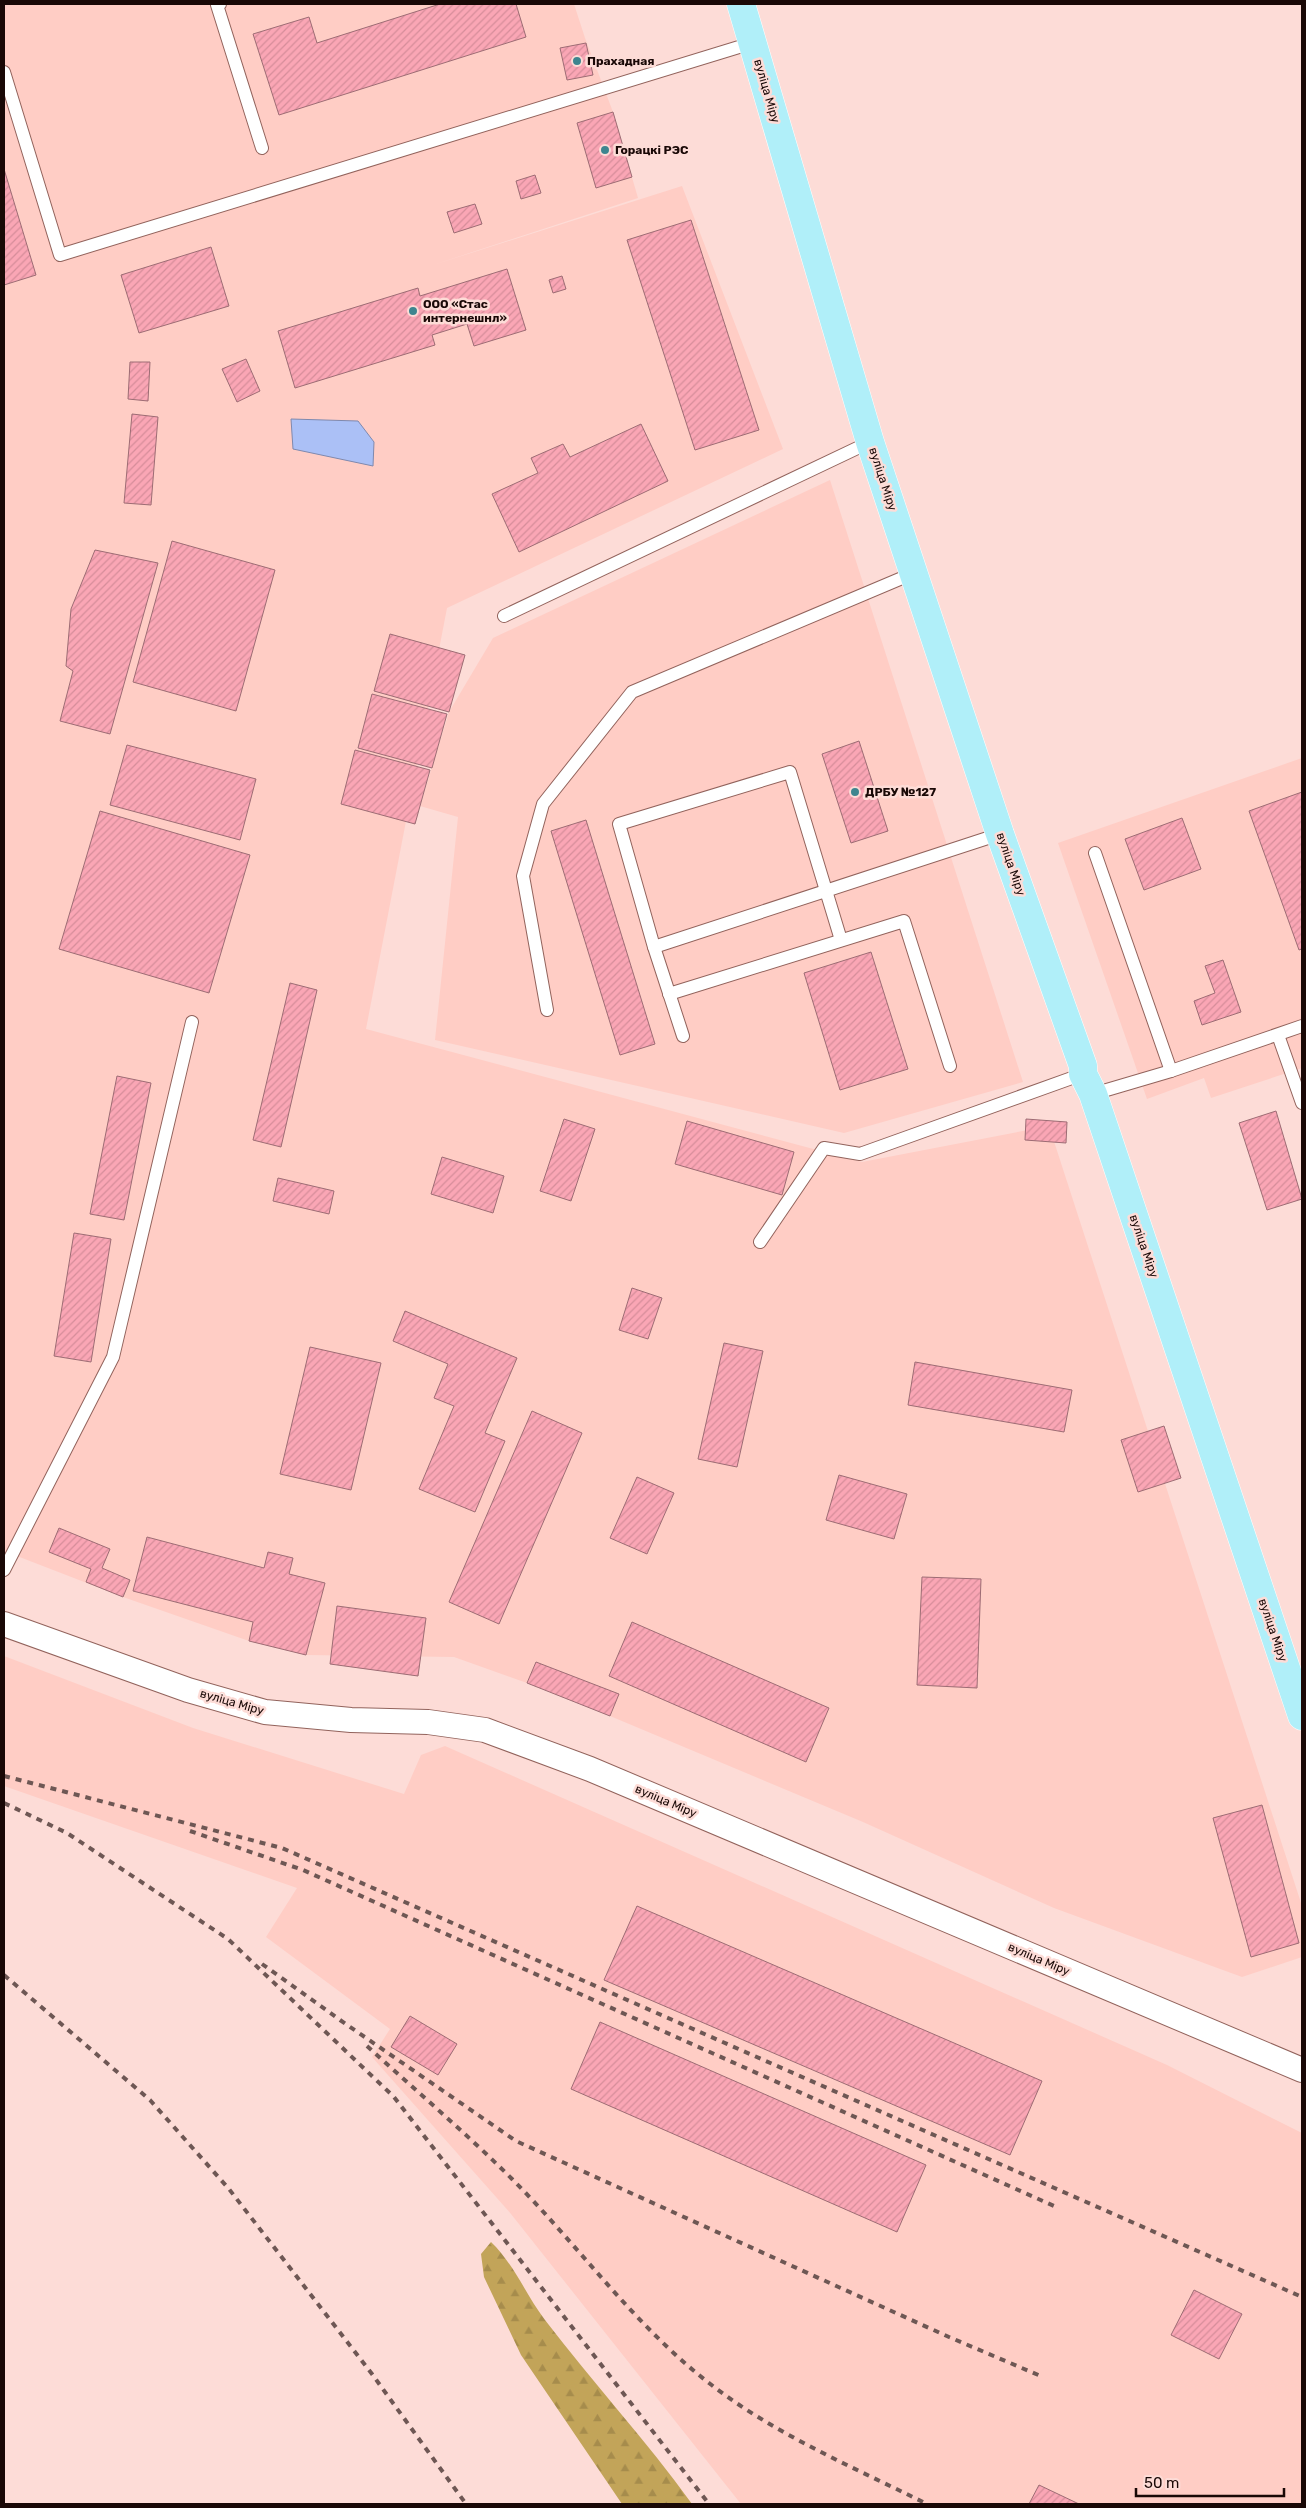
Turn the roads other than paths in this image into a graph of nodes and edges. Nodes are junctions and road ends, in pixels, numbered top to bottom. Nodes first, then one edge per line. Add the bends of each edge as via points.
1 (220, 4) edge
2 (740, 4) edge
3 (752, 42) junction
4 (4, 72) edge
5 (262, 148) dead end
6 (870, 442) junction
7 (914, 573) junction
8 (504, 616) dead end
9 (1000, 834) junction
10 (1095, 853) dead end
11 (825, 892) junction
12 (841, 940) junction
13 (654, 947) junction
14 (669, 994) junction
15 (547, 1010) dead end
16 (192, 1022) dead end
17 (1302, 1026) edge
18 (1278, 1035) junction
19 (683, 1036) dead end
20 (950, 1066) dead end
21 (1171, 1071) junction
22 (1088, 1084) junction
23 (1302, 1103) edge
24 (760, 1242) dead end
25 (4, 1570) edge
26 (4, 1624) edge
27 (1302, 1716) edge
28 (1302, 2070) edge

1 - 5 lane via 217,5
2 - 3 main road, вуліца Міру
3 - 4 lane via 60,255
3 - 6 main road, вуліца Міру
6 - 7 main road, вуліца Міру
6 - 8 lane
7 - 9 main road, вуліца Міру
7 - 15 lane via 632,692 543,804 523,876
9 - 11 lane
9 - 22 main road, вуліца Міру
10 - 21 lane
11 - 12 lane
11 - 13 lane
11 - 13 lane via 790,772 619,824
12 - 14 lane
12 - 20 lane via 904,921
13 - 14 lane
14 - 19 lane
16 - 25 lane via 113,1357
17 - 18 lane
18 - 21 lane
18 - 23 lane
21 - 22 lane
22 - 24 lane via 860,1154 824,1148
22 - 27 main road, вуліца Міру
26 - 28 street, вуліца Міру via 188,1690 265,1712 351,1720 428,1722 485,1730 590,1769

